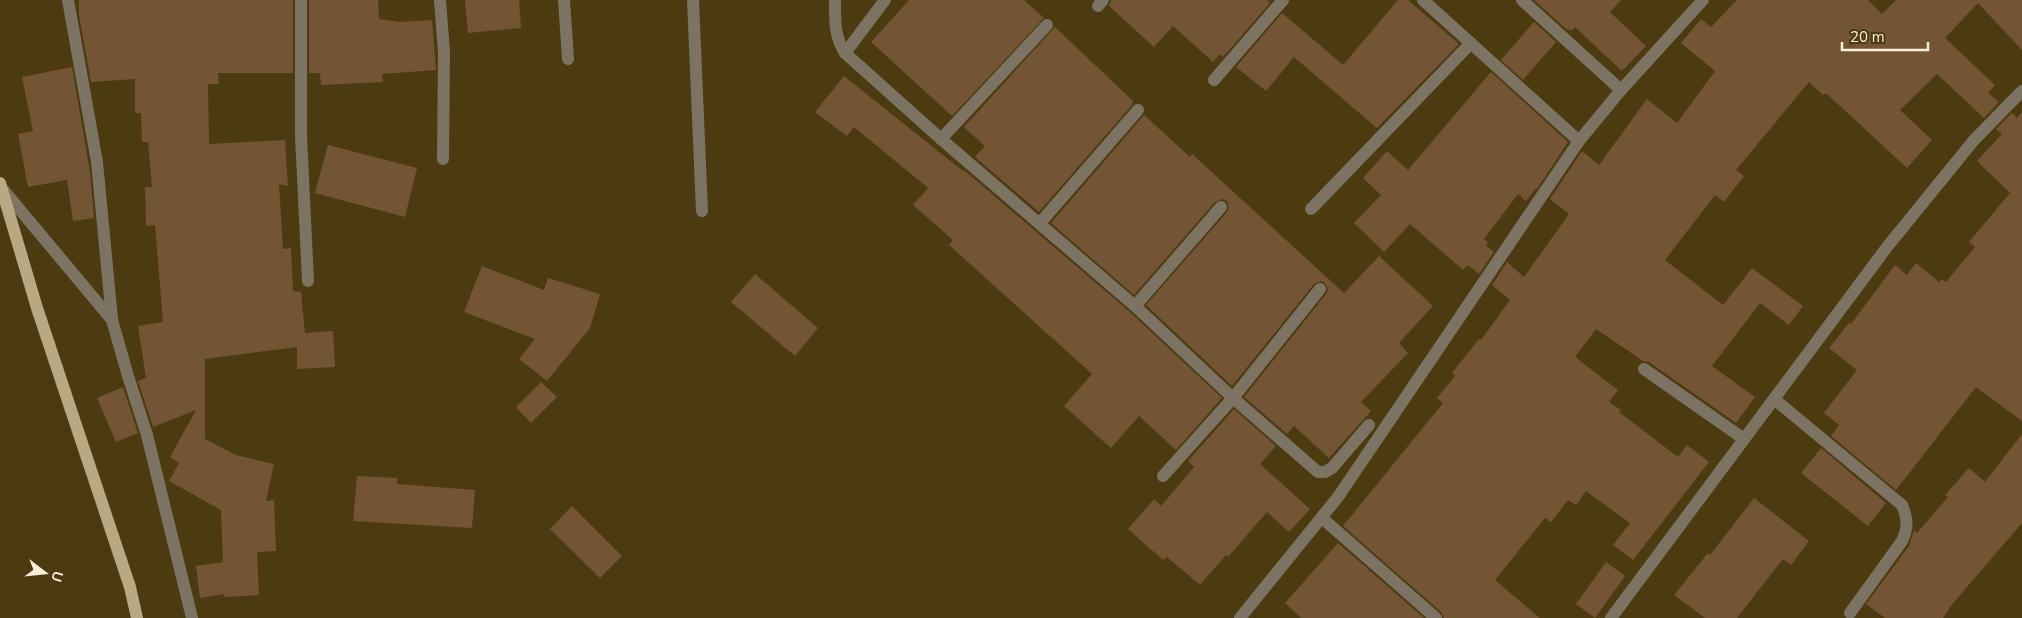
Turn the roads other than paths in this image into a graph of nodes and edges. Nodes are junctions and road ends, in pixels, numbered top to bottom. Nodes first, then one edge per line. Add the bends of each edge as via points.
1 (68, 0) edge
2 (301, 0) edge
3 (440, 0) edge
4 (564, 0) edge
5 (693, 0) edge
6 (835, 0) edge
7 (885, 0) edge
8 (1284, 0) edge
9 (1423, 0) edge
10 (1522, 0) edge
11 (1702, 0) edge
12 (1047, 25) dead end
13 (1471, 43) junction
14 (845, 53) junction
15 (568, 59) dead end
16 (1214, 80) dead end
17 (1621, 90) junction
18 (2022, 91) edge
19 (2017, 105) edge
20 (1138, 110) dead end
21 (941, 139) junction
22 (1579, 141) junction
23 (442, 158) dead end
24 (0, 185) edge
25 (1222, 207) dead end
26 (1311, 209) dead end
27 (702, 210) dead end
28 (1040, 223) junction
29 (308, 281) dead end
30 (1320, 289) dead end
31 (1135, 306) junction
32 (112, 320) junction
33 (1644, 369) dead end
34 (1233, 398) junction
35 (1774, 399) junction
36 (1369, 425) dead end
37 (1744, 439) junction
38 (1339, 459) junction
39 (1162, 476) dead end
40 (1338, 497) junction
41 (1322, 518) junction
42 (1850, 613) dead end
43 (137, 618) edge
44 (192, 618) edge
45 (1240, 618) edge
46 (1436, 618) edge
47 (1610, 618) edge

1 - 32 street via 96,162
2 - 29 street via 300,136
3 - 23 street via 444,52
4 - 15 street
5 - 27 street
6 - 14 street via 835,32
7 - 14 street
8 - 16 street
9 - 13 street
10 - 17 street
11 - 17 street
12 - 21 street
13 - 22 street
13 - 26 street
14 - 21 street
17 - 22 street
18 - 19 street
19 - 35 street via 1974,140 1887,247
20 - 28 street
21 - 28 street
22 - 40 street
24 - 32 street
24 - 43 main road via 37,308 130,587
25 - 31 street
28 - 31 street
30 - 34 street
31 - 34 street
32 - 44 street via 147,435
33 - 37 street
34 - 38 street via 1318,472 1332,468
34 - 39 street
35 - 37 street
35 - 42 street via 1902,505 1907,516 1902,542
36 - 38 street
37 - 47 street
38 - 40 street
40 - 41 street
41 - 45 street
41 - 46 street

